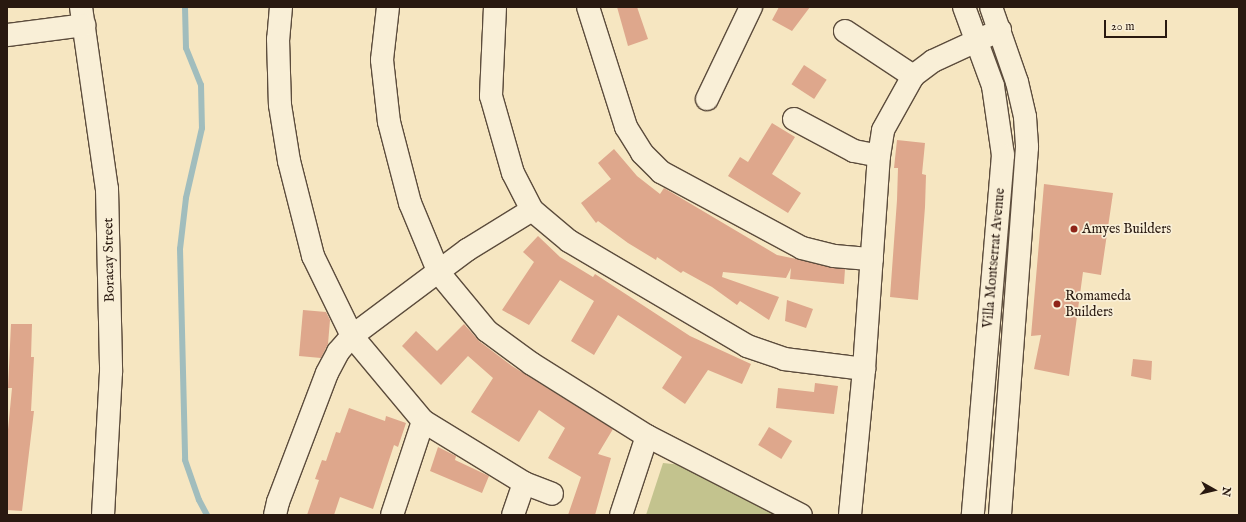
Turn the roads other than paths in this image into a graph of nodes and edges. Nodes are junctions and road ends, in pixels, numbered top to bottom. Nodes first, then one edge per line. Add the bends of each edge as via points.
1 (281, 7) edge
2 (388, 7) edge
3 (495, 7) edge
4 (588, 7) edge
5 (964, 7) edge
6 (991, 7) edge
7 (746, 9) edge
8 (83, 16) edge
9 (1000, 30) junction
10 (845, 31) dead end
11 (7, 35) edge
12 (977, 40) junction
13 (913, 76) junction
14 (707, 99) dead end
15 (794, 119) dead end
16 (879, 156) junction
17 (532, 210) junction
18 (872, 259) junction
19 (439, 273) junction
20 (352, 336) junction
21 (864, 368) junction
22 (423, 421) junction
23 (647, 436) junction
24 (524, 483) junction
25 (552, 494) dead end
26 (103, 515) edge
27 (276, 515) edge
28 (392, 515) edge
29 (513, 515) edge
30 (621, 515) edge
31 (801, 515) edge
32 (850, 515) edge
33 (973, 515) edge
34 (1000, 515) edge

1 - 20 street via 278,38 280,105 288,161 313,256
2 - 19 street via 382,60 389,122 410,203
3 - 17 street via 491,96 513,173
4 - 18 street via 626,127 642,153 661,172 802,248 834,256
5 - 12 street, Villa Montserrat Avenue
6 - 9 street, Villa Montserrat Avenue
7 - 14 street
8 - 11 street
8 - 26 street, Boracay Street via 107,189 111,372
9 - 12 street
9 - 34 street, Villa Montserrat Avenue via 1017,82 1025,117 1027,146
10 - 13 street
12 - 13 street via 933,61
12 - 33 street, Villa Montserrat Avenue via 993,86 1002,155
13 - 16 street via 883,130
15 - 16 street via 854,151
16 - 18 street
17 - 19 street via 467,250
17 - 21 street via 569,241 746,346 784,359
18 - 21 street
19 - 20 street
19 - 23 street via 487,331 532,364
20 - 22 street
20 - 27 street via 338,352 326,373 278,502
21 - 32 street
22 - 24 street
22 - 28 street
23 - 30 street
23 - 31 street
24 - 25 street
24 - 29 street

